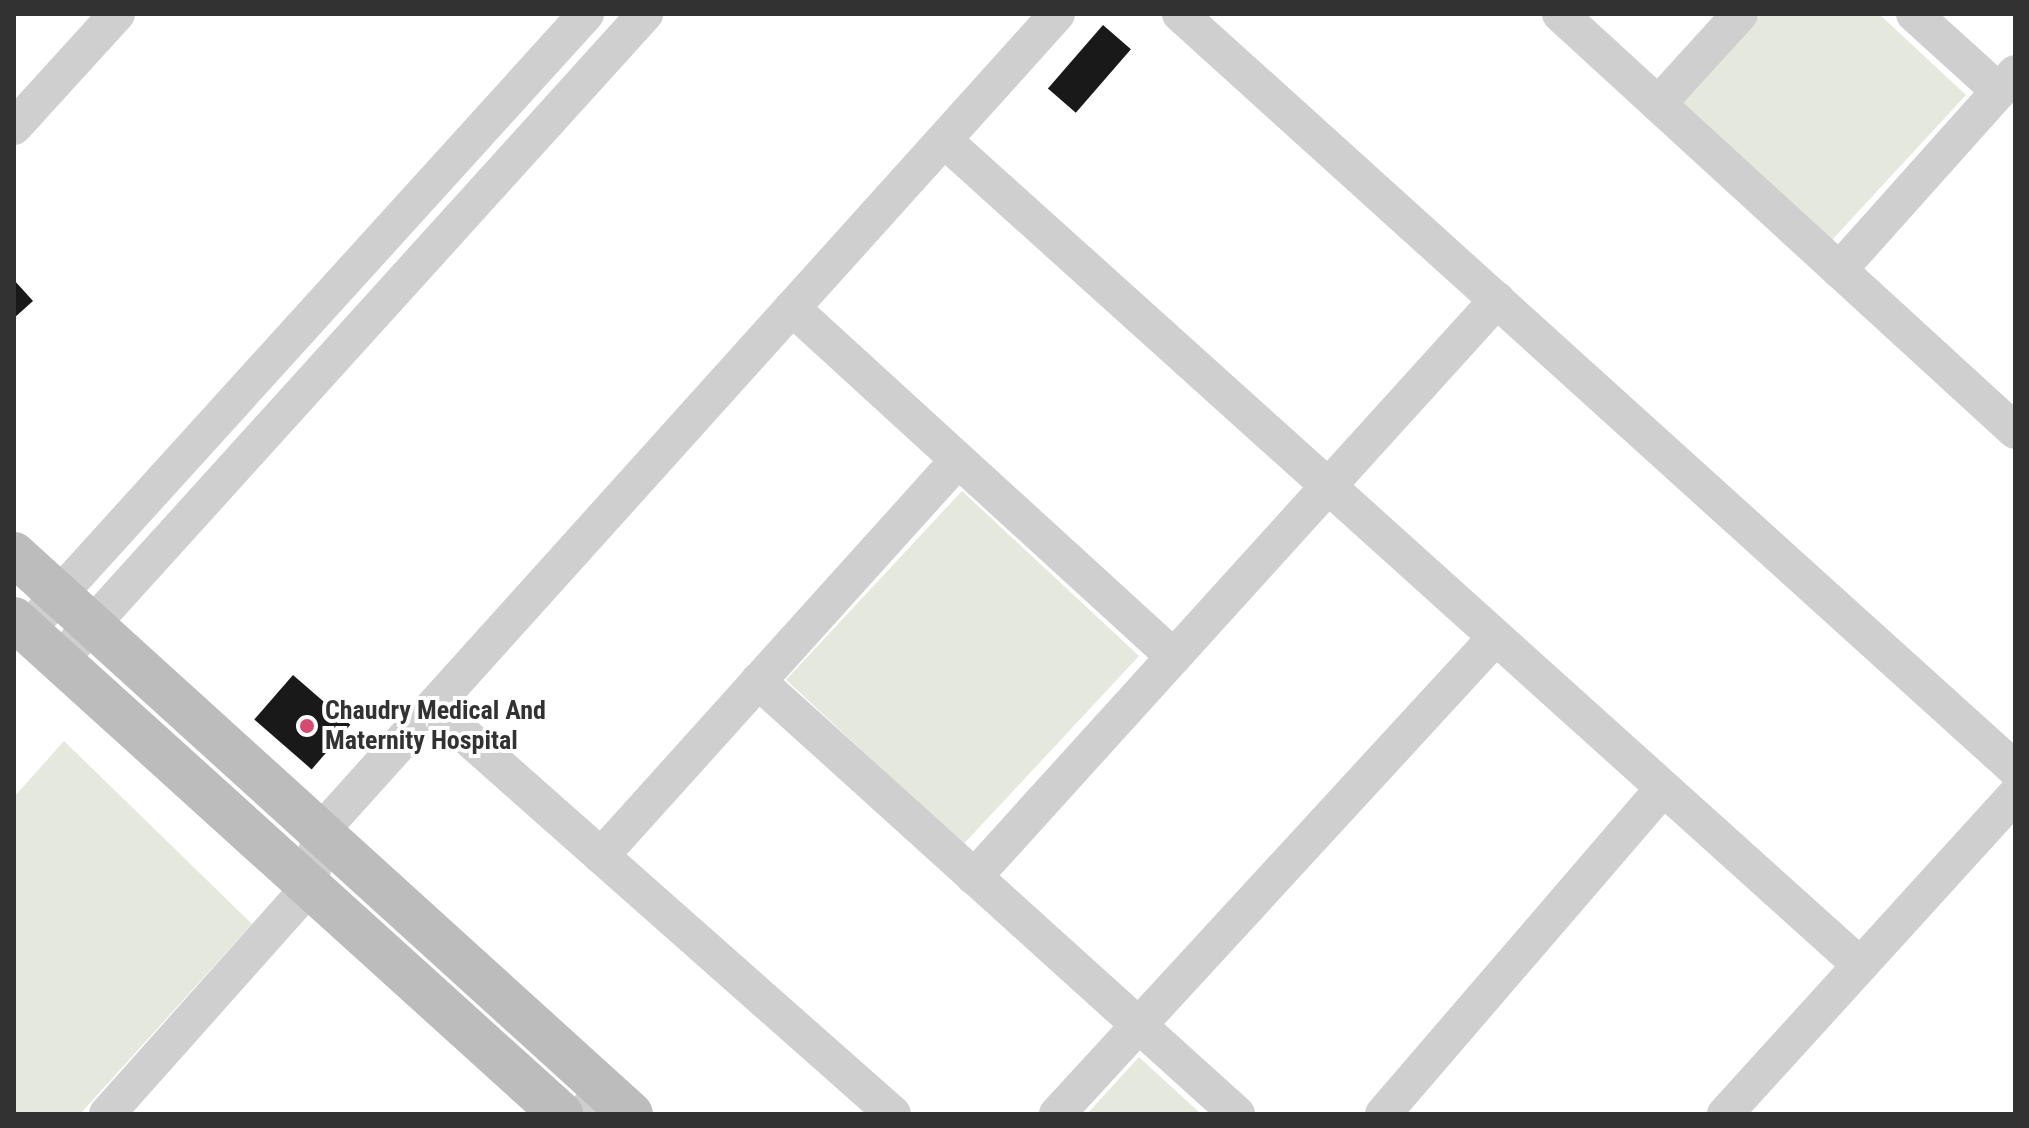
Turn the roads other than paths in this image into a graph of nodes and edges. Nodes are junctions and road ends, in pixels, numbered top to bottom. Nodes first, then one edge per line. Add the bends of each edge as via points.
1 (117, 14) edge
2 (586, 14) edge
3 (645, 14) edge
4 (1057, 14) edge
5 (1180, 14) edge
6 (1560, 14) edge
7 (1740, 14) edge
8 (1914, 14) edge
9 (2007, 82) edge
10 (1658, 104) junction
11 (14, 127) edge
12 (944, 140) junction
13 (1839, 270) junction
14 (1497, 300) junction
15 (792, 308) junction
16 (2012, 422) edge
17 (958, 460) junction
18 (1329, 486) junction
19 (27, 595) edge
20 (92, 625) junction
21 (1496, 637) junction
22 (1174, 657) junction
23 (60, 660) junction
24 (758, 681) junction
25 (433, 707) junction
26 (2015, 769) edge
27 (1663, 789) junction
28 (2015, 795) edge
29 (320, 832) junction
30 (601, 856) junction
31 (974, 877) junction
32 (310, 886) junction
33 (1860, 965) junction
34 (1139, 1025) junction
35 (606, 1106) edge
36 (107, 1114) edge
37 (561, 1114) edge
38 (893, 1114) edge
39 (1057, 1114) edge
40 (1237, 1114) edge
41 (1383, 1114) edge
42 (1725, 1114) edge

1 - 11 street
2 - 19 street
3 - 20 street
4 - 12 street
5 - 14 street
6 - 10 street
7 - 10 street
8 - 9 street
9 - 13 street
10 - 13 street
12 - 15 street
12 - 18 street
13 - 16 street
14 - 18 street
14 - 26 street
15 - 17 street
15 - 25 street
17 - 22 street
17 - 24 street
18 - 21 street
18 - 22 street
19 - 20 street
19 - 23 street
20 - 23 street
20 - 29 street
21 - 27 street
21 - 34 street
22 - 31 street
23 - 32 street
24 - 30 street
24 - 31 street
25 - 29 street
25 - 30 street
27 - 33 street
27 - 41 street
28 - 33 street
29 - 32 street
29 - 35 street
30 - 38 street
31 - 34 street
32 - 36 street
32 - 37 street
33 - 42 street
34 - 39 street
34 - 40 street

